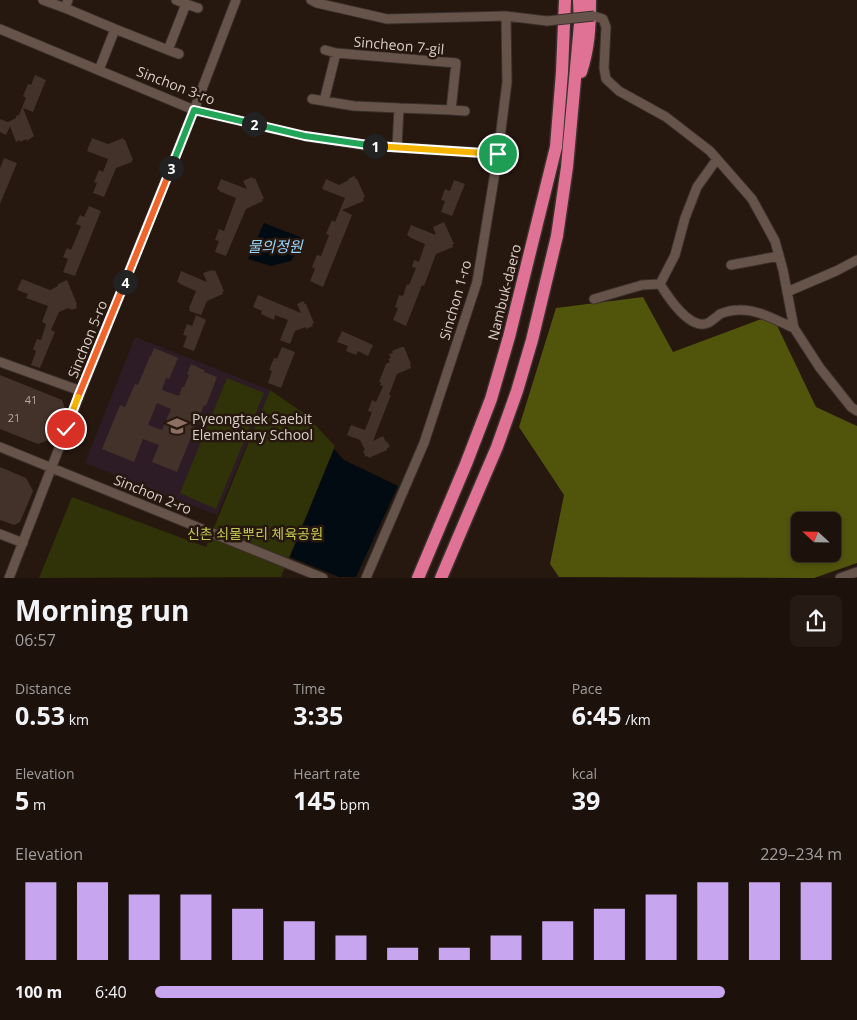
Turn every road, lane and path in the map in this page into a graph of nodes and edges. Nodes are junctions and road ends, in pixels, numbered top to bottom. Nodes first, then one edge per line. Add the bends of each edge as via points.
1 (44, 0) edge
2 (176, 0) edge
3 (236, 0) edge
4 (310, 0) edge
5 (556, 0) edge
6 (565, 0) edge
7 (579, 0) edge
8 (590, 0) edge
9 (66, 4) edge
10 (186, 4) junction
11 (198, 8) dead end
12 (506, 16) junction
13 (0, 29) edge
14 (115, 29) junction
15 (168, 50) junction
16 (325, 50) dead end
17 (336, 53) junction
18 (179, 54) dead end
19 (466, 63) dead end
20 (456, 64) junction
21 (99, 70) junction
22 (574, 94) junction
23 (312, 99) dead end
24 (324, 102) junction
25 (399, 108) junction
26 (559, 109) junction
27 (194, 110) junction
28 (451, 110) junction
29 (465, 111) dead end
30 (397, 147) junction
31 (498, 154) junction
32 (717, 159) junction
33 (779, 256) junction
34 (857, 260) edge
35 (731, 265) dead end
36 (660, 284) junction
37 (788, 292) junction
38 (594, 299) dead end
39 (794, 328) junction
40 (0, 362) edge
41 (81, 391) junction
42 (857, 411) edge
43 (0, 447) edge
44 (51, 468) junction
45 (0, 534) edge
46 (23, 543) junction
47 (857, 572) edge
48 (10, 578) edge
49 (323, 578) edge
50 (366, 578) edge
51 (418, 578) edge
52 (440, 578) edge
53 (840, 578) edge

1 - 9 street
2 - 10 street
3 - 27 street, Sinchon 5-ro
4 - 12 street via 387,19
5 - 26 highway via 555,94
6 - 26 highway, Nambuk-daero
7 - 22 highway
8 - 22 highway via 587,52
9 - 14 street
10 - 11 street
10 - 15 street
12 - 31 street, Sinchon 1-ro via 507,82
12 - 32 street, bridge via 547,21 594,16 603,19 606,26 606,79 619,91 666,117
13 - 21 street, Sinchon 3-ro
14 - 15 street
14 - 21 street
15 - 18 street
16 - 17 street
17 - 20 street, Sincheon 7-gil
17 - 24 street, Sincheon 7-gil
19 - 20 street
20 - 28 street, Sincheon 7-gil
21 - 27 street, Sinchon 3-ro
22 - 52 highway via 568,167 557,236 532,340 497,447
23 - 24 street
24 - 25 street
25 - 28 street
25 - 30 street
26 - 51 highway, Nambuk-daero via 556,147 491,399
27 - 30 street, Sinchon 3-ro via 305,136
27 - 41 street, Sinchon 5-ro
28 - 29 street
30 - 31 street, Sinchon 3-ro
31 - 50 street, Sinchon 1-ro via 477,282 424,444
32 - 33 street via 752,199
32 - 36 street via 697,187 675,255
33 - 35 street
33 - 37 street
34 - 37 street
36 - 38 street via 642,285
36 - 39 street via 679,310 700,324 739,310 754,312
37 - 39 street
39 - 42 street via 820,368
40 - 41 street
41 - 44 street, Sinchon 5-ro
43 - 44 street, Sinchon 2-ro
44 - 46 street, Sinchon 5-ro
44 - 49 street, Sinchon 2-ro
45 - 46 street
46 - 48 street, Sinchon 5-ro
47 - 53 street

